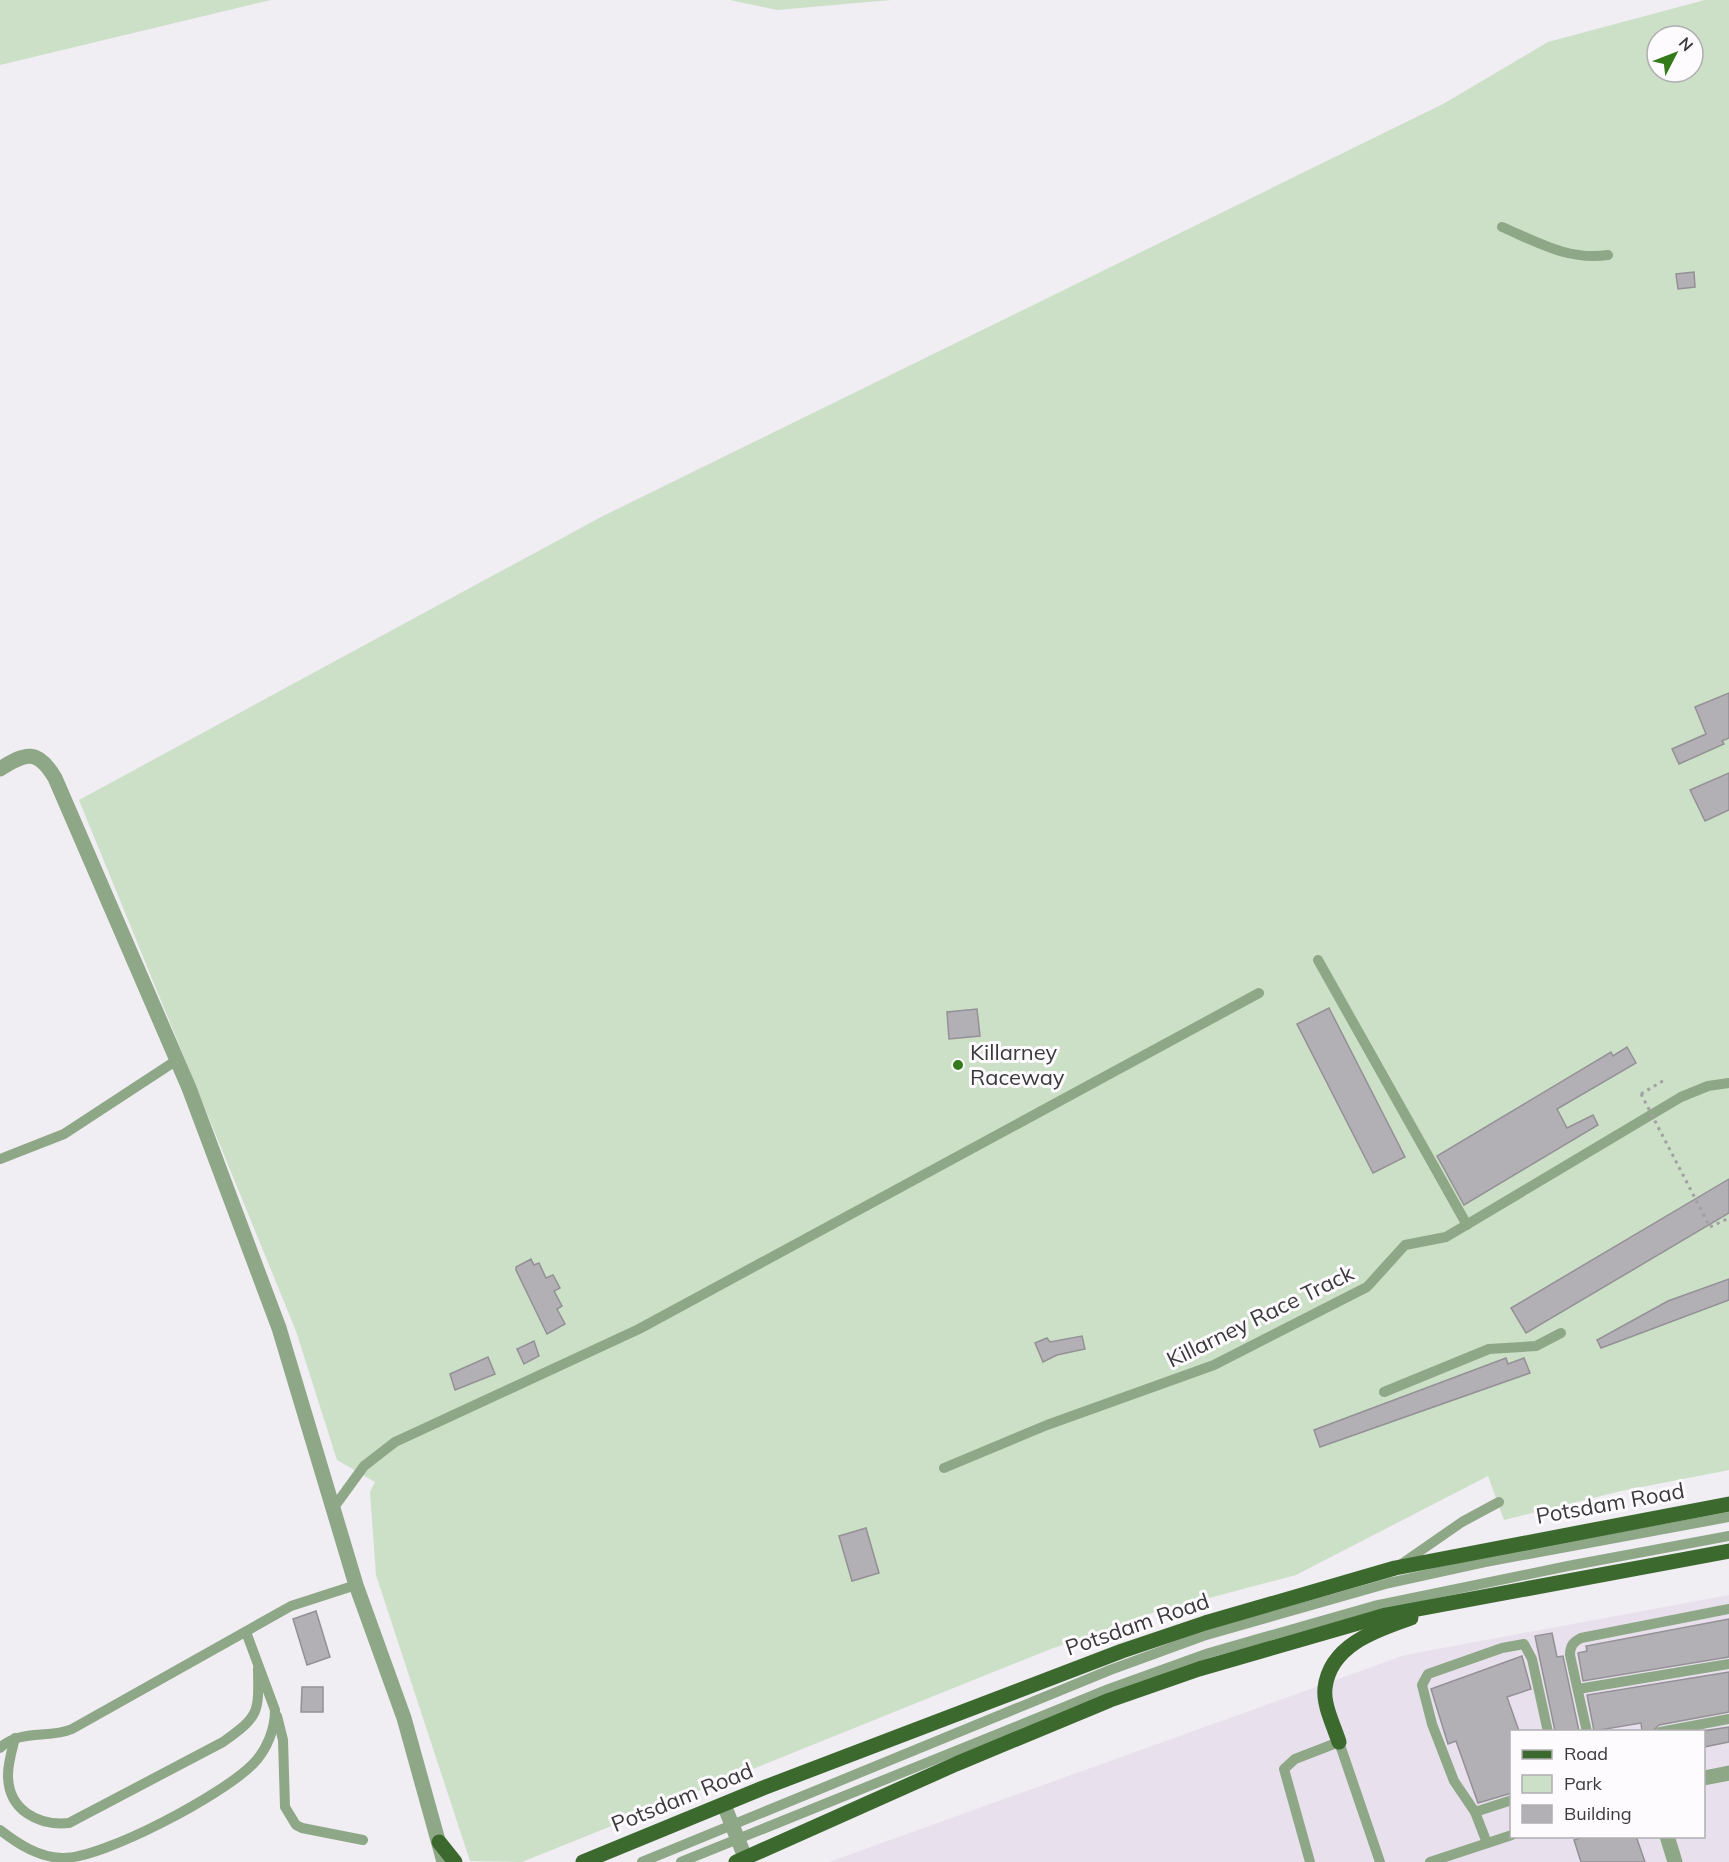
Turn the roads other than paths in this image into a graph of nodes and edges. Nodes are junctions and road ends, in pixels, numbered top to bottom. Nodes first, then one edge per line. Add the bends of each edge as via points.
1 (1502, 227) dead end
2 (1608, 255) dead end
3 (0, 769) edge
4 (1318, 960) dead end
5 (1259, 993) dead end
6 (177, 1060) junction
7 (1729, 1083) edge
8 (0, 1159) edge
9 (1467, 1225) junction
10 (1561, 1333) dead end
11 (1384, 1392) dead end
12 (944, 1468) dead end
13 (1499, 1502) dead end
14 (1729, 1504) edge
15 (332, 1509) junction
16 (1729, 1517) edge
17 (1729, 1536) edge
18 (1729, 1551) edge
19 (1395, 1569) junction
20 (356, 1585) junction
21 (1453, 1602) junction
22 (1729, 1609) edge
23 (246, 1632) junction
24 (257, 1657) junction
25 (1729, 1664) edge
26 (1578, 1689) junction
27 (275, 1710) junction
28 (1729, 1719) edge
29 (1548, 1730) edge
30 (1587, 1730) edge
31 (1666, 1730) edge
32 (15, 1738) junction
33 (1339, 1742) junction
34 (0, 1748) edge
35 (1729, 1773) edge
36 (1705, 1778) edge
37 (1510, 1801) edge
38 (724, 1805) junction
39 (1475, 1812) junction
40 (0, 1830) edge
41 (735, 1833) junction
42 (1510, 1836) edge
43 (1668, 1838) edge
44 (363, 1840) dead end
45 (440, 1842) junction
46 (1487, 1843) junction
47 (743, 1861) edge
48 (444, 1862) edge
49 (455, 1862) edge
50 (582, 1862) edge
51 (642, 1862) edge
52 (681, 1862) edge
53 (1310, 1862) edge
54 (1380, 1862) edge
55 (1430, 1862) edge
56 (1675, 1862) edge

1 - 2 lane via 1571,256
3 - 6 street via 24,755 41,759 49,768
4 - 9 lane
5 - 15 lane via 639,1329 395,1442 364,1466
6 - 8 lane via 64,1134
6 - 15 street via 279,1328
7 - 9 lane, Killarney Race Track via 1681,1097
9 - 12 lane, Killarney Race Track via 1446,1238 1404,1245 1366,1287 1214,1365 1047,1425
10 - 11 lane via 1536,1346 1489,1349
13 - 19 lane via 1462,1522
14 - 19 main road, Potsdam Road
15 - 20 street
16 - 41 lane via 1389,1583 1246,1623 1110,1670
17 - 41 lane via 1374,1606 1209,1653
18 - 21 main road
19 - 38 main road, Potsdam Road via 1288,1597 1122,1651
20 - 23 lane via 291,1606
20 - 45 street via 404,1718
21 - 33 main road via 1375,1631 1339,1656 1324,1689
21 - 47 main road via 1284,1642 1110,1700 956,1764
22 - 26 lane via 1581,1638 1570,1649
23 - 24 lane
23 - 32 lane via 72,1729 53,1736
24 - 27 lane
24 - 32 lane via 258,1699 252,1720 223,1742 69,1823 32,1818 14,1799 8,1777
25 - 26 lane
26 - 30 lane
27 - 40 lane via 275,1722 265,1747 240,1775 212,1796 110,1847 86,1856 60,1858 33,1851
27 - 44 lane via 282,1733 285,1807 289,1817 302,1828
28 - 31 lane
29 - 39 lane via 1532,1659 1524,1644 1502,1648 1426,1676 1422,1685 1432,1724 1454,1781
32 - 34 lane
33 - 53 lane via 1294,1759 1284,1769
33 - 54 lane
35 - 36 street
37 - 39 lane
38 - 41 street
38 - 50 main road, Potsdam Road
39 - 46 lane
41 - 47 street
41 - 51 lane
41 - 52 lane
42 - 46 lane
43 - 56 street
45 - 48 street
45 - 49 main road
46 - 55 lane

